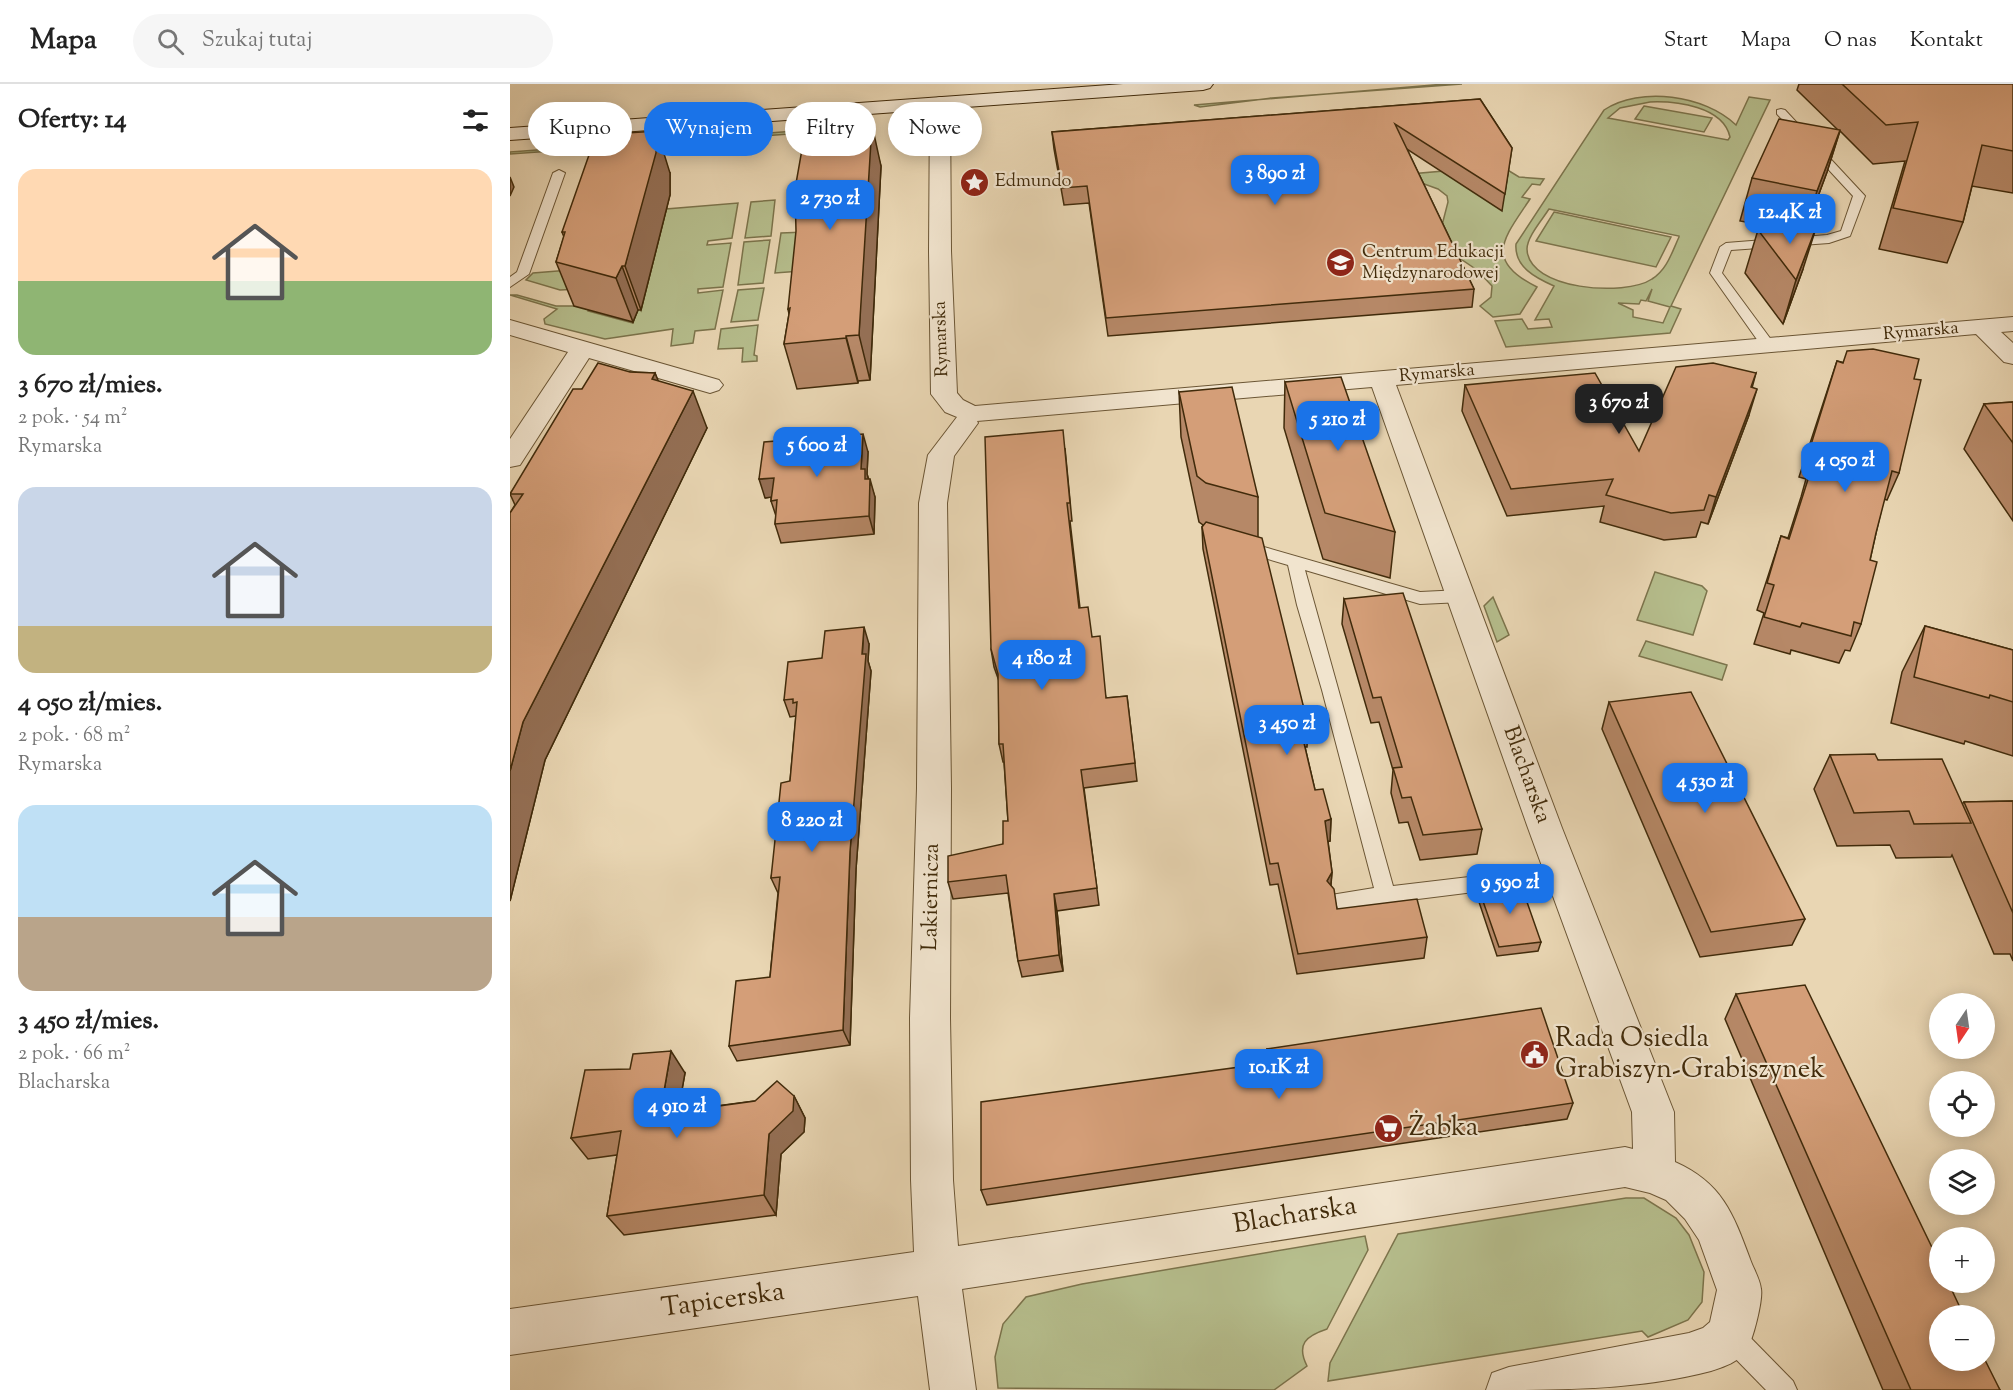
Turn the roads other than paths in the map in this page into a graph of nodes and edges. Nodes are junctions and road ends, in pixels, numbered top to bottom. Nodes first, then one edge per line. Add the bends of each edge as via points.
1 (1203, 84) edge
2 (954, 102) edge
3 (888, 107) edge
4 (1781, 112) dead end
5 (510, 134) edge
6 (940, 156) edge
7 (559, 173) dead end
8 (510, 283) edge
9 (2013, 324) edge
10 (510, 327) edge
11 (1982, 327) junction
12 (1768, 345) junction
13 (582, 349) junction
14 (2013, 357) edge
15 (1381, 378) junction
16 (710, 384) dead end
17 (968, 418) junction
18 (510, 459) edge
19 (1230, 542) edge
20 (1295, 560) junction
21 (1462, 596) junction
22 (1562, 874) junction
23 (1386, 895) junction
24 (1338, 902) edge
25 (1654, 1174) junction
26 (937, 1271) junction
27 (510, 1332) edge
28 (1730, 1335) junction
29 (953, 1390) edge
30 (1509, 1390) edge
31 (1784, 1390) edge

1 - 2 street
3 - 5 street
4 - 12 lane via 1859,196 1846,233 1829,239 1726,247 1716,273
6 - 17 street, Rymarska via 944,394
7 - 8 lane via 523,274
9 - 11 street, Rymarska
10 - 13 street
11 - 12 street, Rymarska
11 - 14 street
12 - 15 street, Rymarska
13 - 16 street
13 - 18 street
15 - 17 street, Rymarska
15 - 21 street, Blacharska
17 - 26 street, Lakiernicza via 941,455 933,503 930,1018
19 - 20 lane
20 - 21 lane via 1420,598
20 - 23 lane
21 - 22 street, Blacharska
22 - 23 lane
22 - 25 street, Blacharska via 1653,1112
23 - 24 lane
25 - 26 street, Blacharska via 1625,1167
25 - 28 street, Blacharska via 1681,1186 1717,1228 1739,1290
26 - 27 street, Tapicerska
26 - 29 street, Lakiernicza
28 - 30 street via 1717,1346 1689,1356
28 - 31 lane

